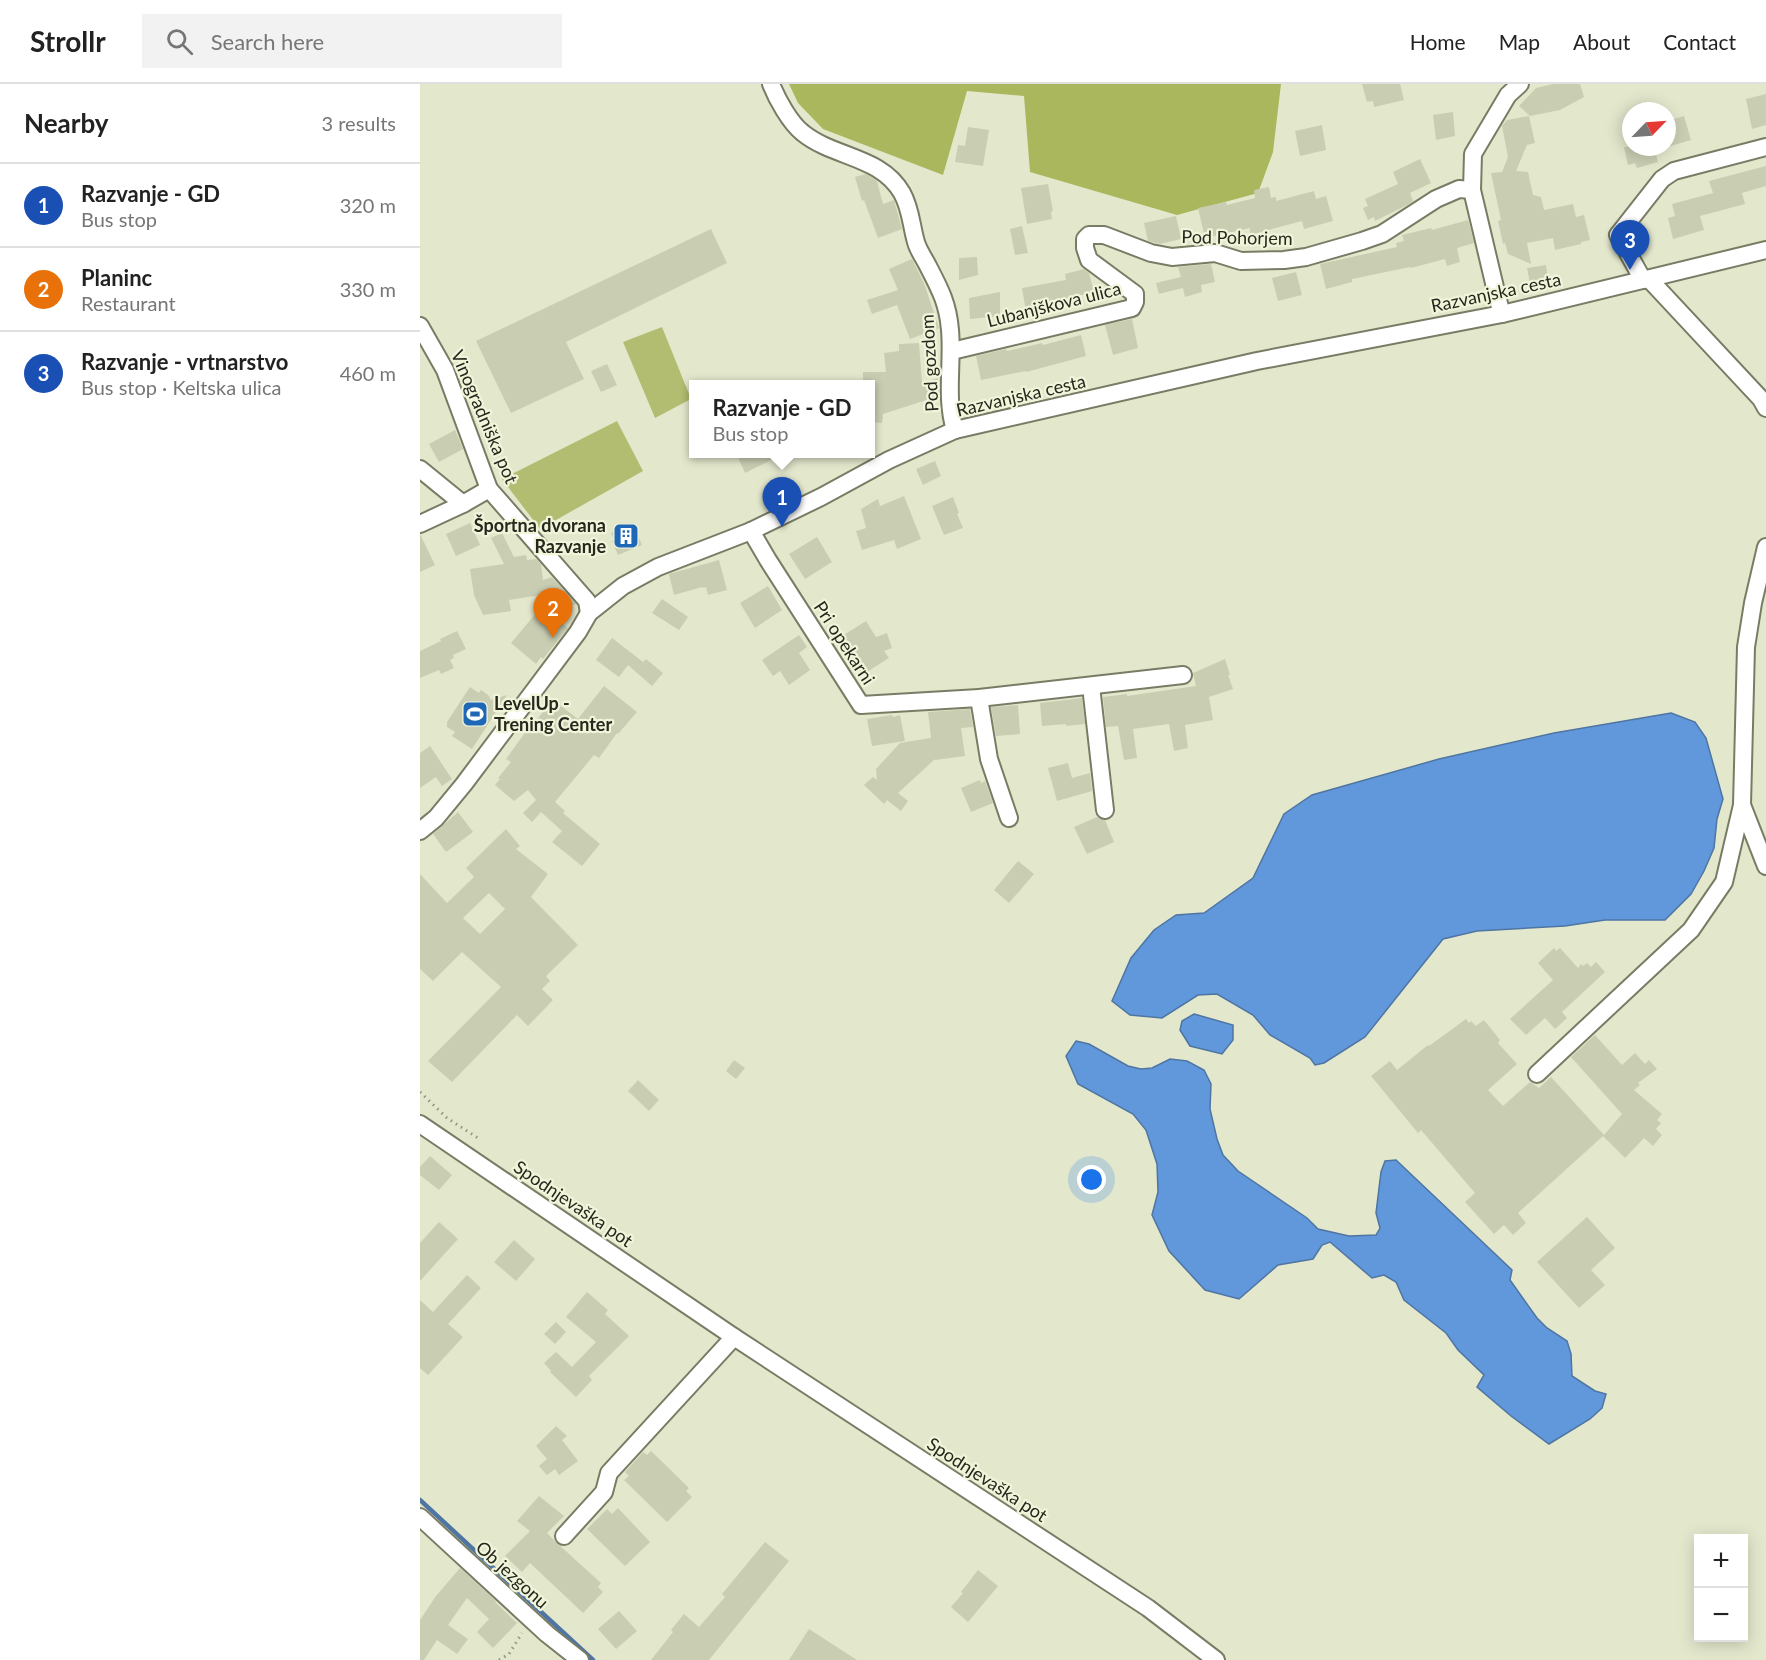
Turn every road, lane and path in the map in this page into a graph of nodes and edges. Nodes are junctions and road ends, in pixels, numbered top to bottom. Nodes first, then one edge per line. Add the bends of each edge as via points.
1 (771, 84) edge
2 (1520, 84) edge
3 (1766, 147) edge
4 (1472, 190) junction
5 (1766, 250) edge
6 (1089, 260) joint
7 (1646, 279) junction
8 (1502, 314) junction
9 (420, 326) edge
10 (952, 351) junction
11 (1766, 408) edge
12 (955, 430) junction
13 (420, 469) edge
14 (489, 489) junction
15 (463, 504) junction
16 (420, 524) edge
17 (751, 531) junction
18 (1766, 547) edge
19 (588, 607) junction
20 (1183, 675) dead end
21 (1091, 686) junction
22 (979, 698) junction
23 (1742, 805) junction
24 (1105, 810) dead end
25 (1009, 818) dead end
26 (420, 831) edge
27 (1766, 866) edge
28 (1537, 1074) dead end
29 (420, 1092) edge
30 (420, 1124) edge
31 (481, 1140) dead end
32 (734, 1337) junction
33 (420, 1517) edge
34 (564, 1536) dead end
35 (531, 1619) junction
36 (499, 1660) edge
37 (580, 1660) edge
38 (1216, 1660) edge

1 - 10 street, Pod gozdom via 779,103 801,133 883,171 902,194 916,242 947,306
2 - 4 street via 1508,95 1473,154
3 - 7 street via 1674,171 1662,179 1618,235
4 - 6 street, Pod Pohorjem via 1459,189 1436,199 1382,234 1306,257 1241,261 1215,253 1172,257 1104,235 1089,235 1084,248
4 - 8 street
5 - 7 street, Razvanjska cesta
6 - 10 street, Lubanjškova ulica via 1135,294 1132,308
7 - 8 street, Razvanjska cesta
7 - 11 street
8 - 12 street, Razvanjska cesta via 1257,361
9 - 14 street, Vinogradniška pot via 445,370
10 - 12 street, Pod gozdom via 950,387
12 - 17 street, Razvanjska cesta
13 - 15 street
14 - 15 street
14 - 19 street, Vinogradniška pot
15 - 16 street
17 - 19 street, Razvanjska cesta via 658,567
17 - 22 street, Pri opekarni via 861,705
18 - 23 street via 1746,647
19 - 26 street, Razvanjska cesta via 578,632 464,784
20 - 21 street, Pri opekarni
21 - 22 street, Pri opekarni
21 - 24 street
22 - 25 street via 989,759
23 - 27 street
23 - 28 street via 1724,882 1691,930
29 - 31 path via 447,1118
30 - 32 street, Spodnjevaška pot
32 - 34 street via 609,1473 604,1492
32 - 38 street, Spodnjevaška pot via 1148,1608
33 - 35 street, Ob jezgonu
35 - 36 path via 509,1654
35 - 37 street, Ob jezgonu

